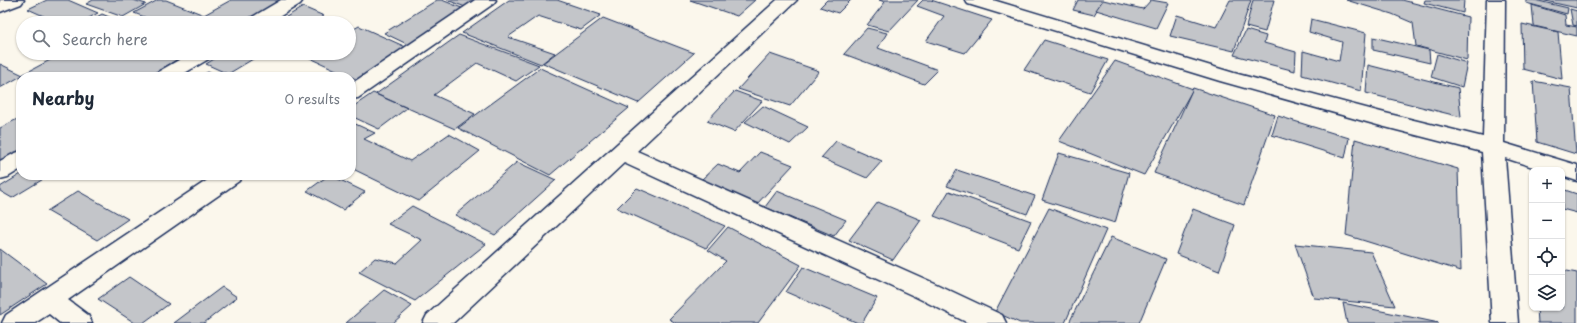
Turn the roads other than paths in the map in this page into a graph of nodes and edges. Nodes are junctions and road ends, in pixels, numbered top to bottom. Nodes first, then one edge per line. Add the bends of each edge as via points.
1 (15, 0) edge
2 (294, 0) edge
3 (487, 0) edge
4 (788, 0) edge
5 (974, 0) edge
6 (1496, 0) edge
7 (0, 7) edge
8 (268, 16) edge
9 (193, 60) edge
10 (173, 72) edge
11 (356, 89) edge
12 (1493, 147) junction
13 (621, 153) junction
14 (16, 161) edge
15 (0, 170) edge
16 (1577, 172) edge
17 (224, 180) edge
18 (50, 300) junction
19 (15, 323) edge
20 (79, 323) edge
21 (436, 323) edge
22 (994, 323) edge
23 (1505, 323) edge

1 - 7 street
2 - 8 street
3 - 11 street
4 - 13 street
5 - 12 street via 1235,79
6 - 12 street
9 - 10 street
12 - 16 street
12 - 23 street
13 - 21 street
13 - 22 street via 918,286
14 - 15 street
17 - 18 street
18 - 19 street
18 - 20 street

